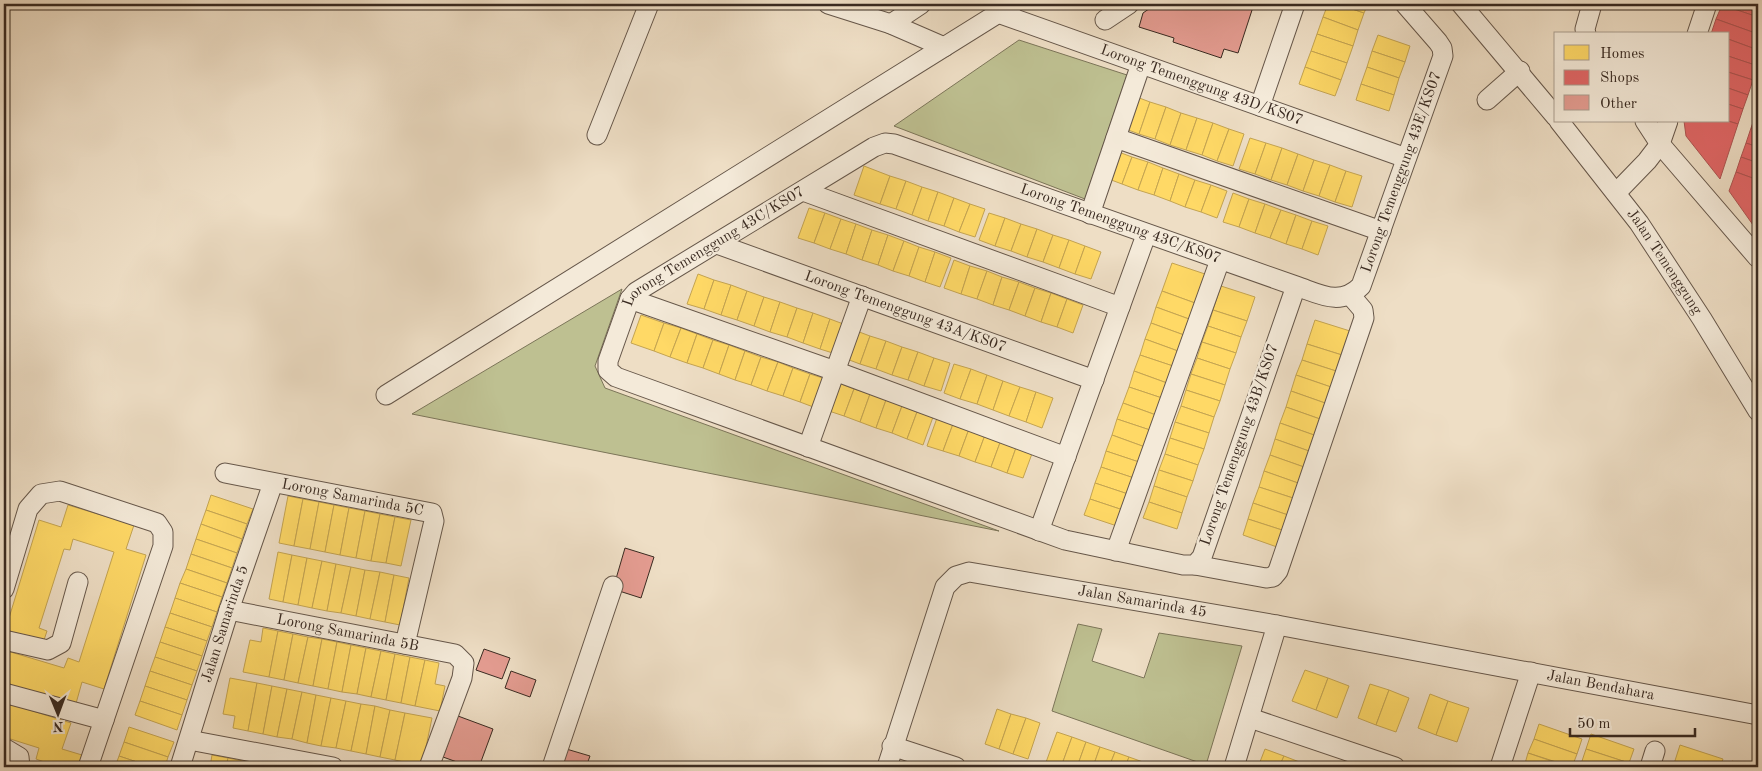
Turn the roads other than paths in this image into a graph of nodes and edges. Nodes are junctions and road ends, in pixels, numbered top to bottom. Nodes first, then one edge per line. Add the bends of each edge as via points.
1 (650, 4) edge
2 (828, 4) edge
3 (920, 4) edge
4 (1130, 4) edge
5 (1295, 4) edge
6 (1404, 4) edge
7 (1461, 4) edge
8 (1592, 4) edge
9 (1707, 4) edge
10 (1005, 8) edge
11 (1105, 20) dead end
12 (890, 24) junction
13 (1585, 31) edge
14 (1698, 32) edge
15 (944, 47) junction
16 (1141, 64) junction
17 (1520, 71) junction
18 (1487, 100) dead end
19 (1260, 106) junction
20 (1554, 114) edge
21 (1560, 122) edge
22 (1646, 122) edge
23 (1668, 122) edge
24 (597, 135) dead end
25 (1116, 138) junction
26 (1660, 144) junction
27 (1406, 158) junction
28 (804, 191) junction
29 (1616, 193) junction
30 (1090, 214) junction
31 (1381, 231) junction
32 (1146, 235) junction
33 (717, 244) junction
34 (1758, 258) edge
35 (1220, 260) junction
36 (1296, 286) junction
37 (862, 296) junction
38 (1351, 296) junction
39 (630, 299) junction
40 (1120, 307) junction
41 (835, 371) junction
42 (1094, 380) junction
43 (386, 395) dead end
44 (1758, 411) edge
45 (808, 447) junction
46 (1066, 457) junction
47 (226, 473) dead end
48 (273, 483) junction
49 (1039, 531) junction
50 (1116, 551) junction
51 (1195, 565) junction
52 (78, 582) dead end
53 (612, 586) dead end
54 (4, 589) edge
55 (229, 610) junction
56 (1278, 625) junction
57 (4, 640) edge
58 (405, 644) junction
59 (1531, 672) junction
60 (4, 693) edge
61 (1758, 715) edge
62 (1250, 718) junction
63 (104, 720) junction
64 (189, 740) junction
65 (892, 746) junction
66 (4, 748) edge
67 (20, 767) edge
68 (88, 767) edge
69 (180, 767) edge
70 (333, 767) edge
71 (428, 767) edge
72 (552, 767) edge
73 (886, 767) edge
74 (956, 767) edge
75 (1234, 767) edge
76 (1395, 767) edge
77 (1500, 767) edge

1 - 24 street
2 - 12 street
3 - 12 street
4 - 11 street
5 - 19 street
6 - 27 street, Lorong Temenggung 43E/KS07 via 1442,48 1443,56
7 - 17 street
8 - 13 street
9 - 14 street
10 - 15 street
10 - 16 street, Lorong Temenggung 43D/KS07
12 - 15 street
15 - 43 street
16 - 19 street, Lorong Temenggung 43D/KS07
16 - 25 street
17 - 18 street
17 - 20 street
19 - 27 street, Lorong Temenggung 43D/KS07
21 - 29 street, Jalan Temenggung
22 - 26 street
23 - 26 street
25 - 30 street
25 - 31 street
26 - 29 street
26 - 34 street
27 - 31 street, Lorong Temenggung 43E/KS07
28 - 30 street, Lorong Temenggung 43C/KS07 via 885,143
28 - 33 street, Lorong Temenggung 43C/KS07
28 - 40 street
29 - 44 street, Jalan Temenggung via 1702,318
30 - 32 street, Lorong Temenggung 43C/KS07
31 - 38 street, Lorong Temenggung 43E/KS07 via 1361,286
32 - 35 street, Lorong Temenggung 43C/KS07
32 - 40 street
33 - 37 street, Lorong Temenggung 43A/KS07
33 - 39 street, Lorong Temenggung 43C/KS07 via 636,292
35 - 36 street, Lorong Temenggung 43C/KS07
35 - 50 street
36 - 38 street via 1334,298
36 - 51 street, Lorong Temenggung 43B/KS07 via 1202,557
37 - 41 street
37 - 42 street, Lorong Temenggung 43A/KS07
38 - 51 street via 1363,310 1364,318 1278,570 1273,577 1266,578
39 - 41 street
39 - 45 street, Lorong Temenggung 43C/KS07 via 608,361 608,370 616,377
40 - 42 street
41 - 45 street
41 - 46 street
42 - 46 street
45 - 49 street, Lorong Temenggung 43C/KS07
46 - 49 street
47 - 48 street, Lorong Samarinda 5C
48 - 55 street, Jalan Samarinda 5
48 - 58 street, Lorong Samarinda 5C via 432,513 434,521
49 - 50 street, Lorong Temenggung 43B/KS07
50 - 51 street, Lorong Temenggung 43B/KS07
52 - 57 street via 62,643 48,650
53 - 72 street
54 - 63 street via 28,509 41,494 60,491 157,523 163,532 163,546
55 - 58 street, Lorong Samarinda 5B
55 - 64 street, Jalan Samarinda 5
56 - 59 street, Jalan Samarinda 45
56 - 62 street
56 - 65 street, Jalan Samarinda 45 via 969,572 956,576 945,586
58 - 71 street, Lorong Samarinda 5B via 455,654 464,663 462,678
59 - 61 street, Jalan Bendahara
59 - 77 street
60 - 63 street
62 - 75 street
62 - 76 street
63 - 68 street
64 - 69 street, Jalan Samarinda 5
64 - 70 street
65 - 73 street, Jalan Samarinda 45
65 - 74 street
66 - 67 street via 19,757

